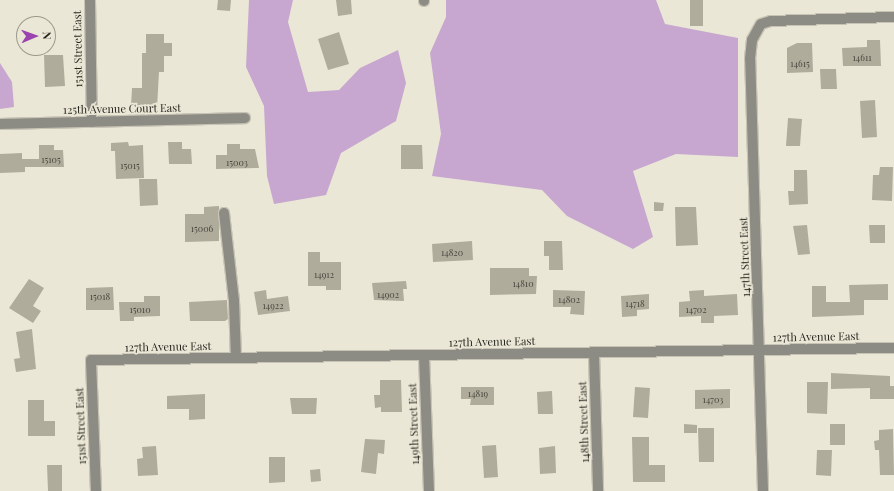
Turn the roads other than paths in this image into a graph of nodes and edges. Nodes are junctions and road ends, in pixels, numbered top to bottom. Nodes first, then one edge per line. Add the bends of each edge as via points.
1 (90, 0) edge
2 (894, 17) edge
3 (245, 118) dead end
4 (92, 122) junction
5 (0, 124) edge
6 (224, 213) dead end
7 (894, 348) edge
8 (759, 350) junction
9 (594, 353) junction
10 (424, 355) junction
11 (236, 358) junction
12 (91, 360) joint
13 (96, 491) edge
14 (429, 491) edge
15 (598, 491) edge
16 (763, 491) edge

1 - 4 street, 151st Street East
2 - 8 street, 147th Street East via 771,21 760,24 752,40 750,59
3 - 4 street, 125th Avenue Court East
4 - 5 street, 125th Avenue Court East
6 - 11 street via 234,301
7 - 8 street, 127th Avenue East
8 - 9 street, 127th Avenue East
8 - 16 street, 147th Street East
9 - 10 street, 127th Avenue East
9 - 15 street, 148th Street East
10 - 11 street, 127th Avenue East
10 - 14 street, 149th Street East
11 - 12 street, 127th Avenue East
12 - 13 street, 151st Street East

